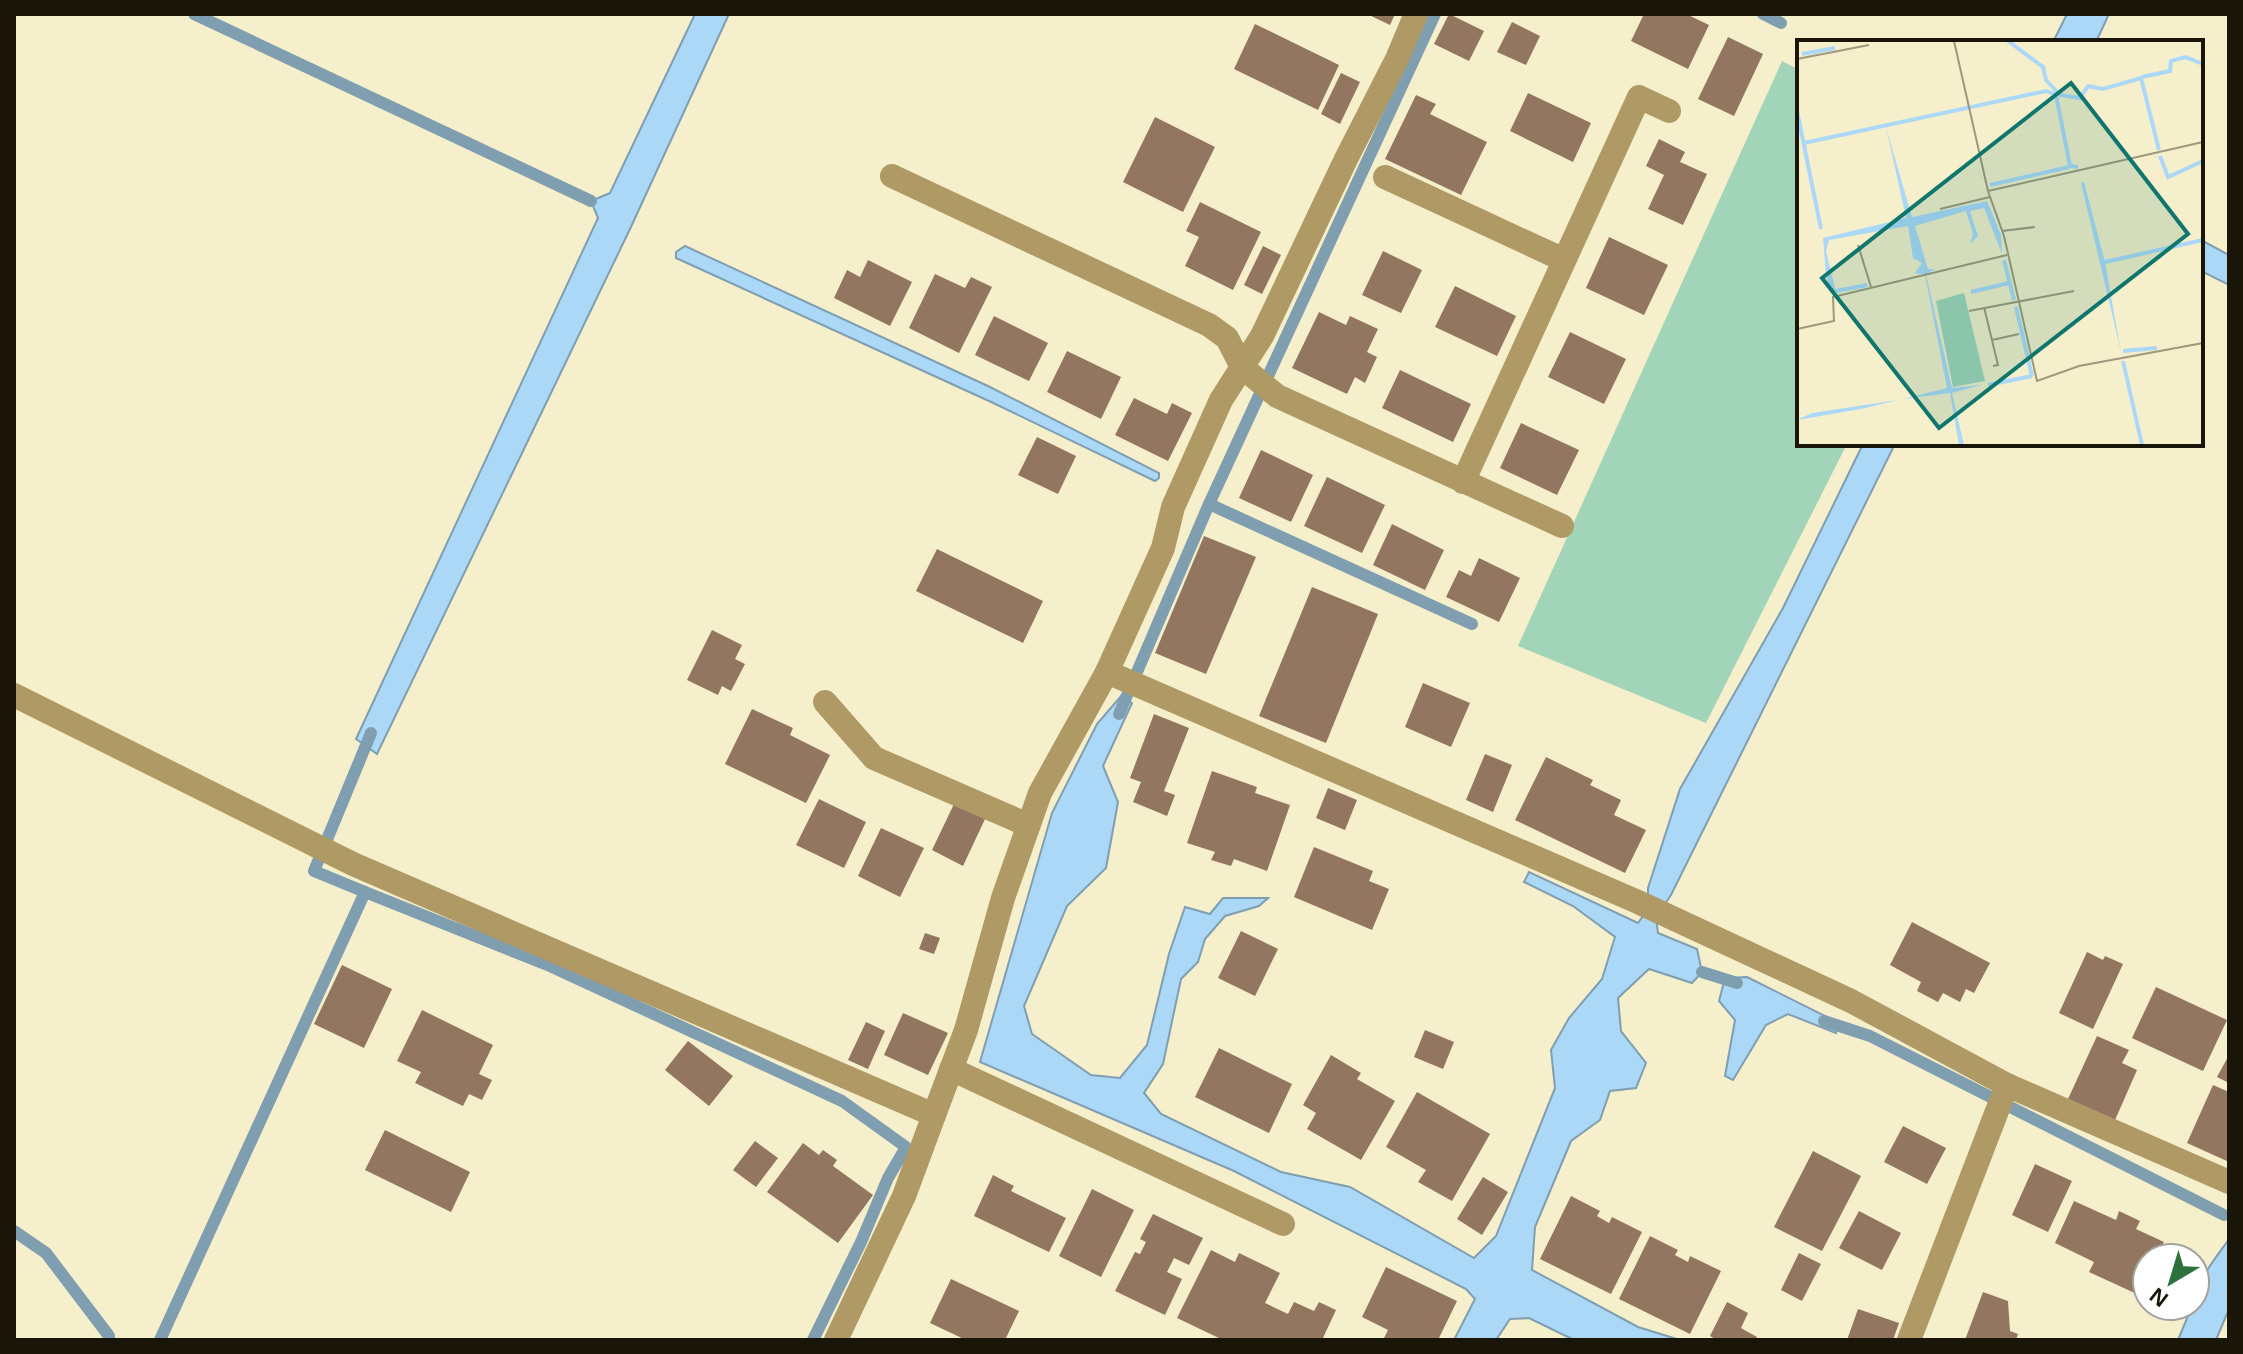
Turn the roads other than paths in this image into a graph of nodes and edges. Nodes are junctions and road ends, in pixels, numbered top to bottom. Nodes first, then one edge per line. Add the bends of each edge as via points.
1 (1416, 14) edge
2 (1669, 111) dead end
3 (892, 176) dead end
4 (1385, 177) dead end
5 (1564, 260) junction
6 (1242, 367) junction
7 (1463, 482) junction
8 (1562, 526) dead end
9 (1107, 672) junction
10 (14, 695) edge
11 (825, 702) dead end
12 (1028, 825) junction
13 (951, 1069) junction
14 (2007, 1085) junction
15 (934, 1115) junction
16 (2229, 1182) edge
17 (1283, 1224) dead end
18 (836, 1340) edge
19 (1909, 1340) edge

1 - 6 street via 1262,336
2 - 5 street via 1639,97
3 - 6 street via 1209,325 1227,338
4 - 5 street
5 - 7 street
6 - 7 street via 1277,396
6 - 9 street via 1221,400 1173,507 1163,548
7 - 8 street
9 - 12 street via 1040,793
9 - 14 street via 1638,902 1851,1001
10 - 15 street via 353,864
11 - 12 street via 874,758
12 - 13 street
13 - 15 street
13 - 17 street
14 - 16 street
14 - 19 street
15 - 18 street via 904,1196

